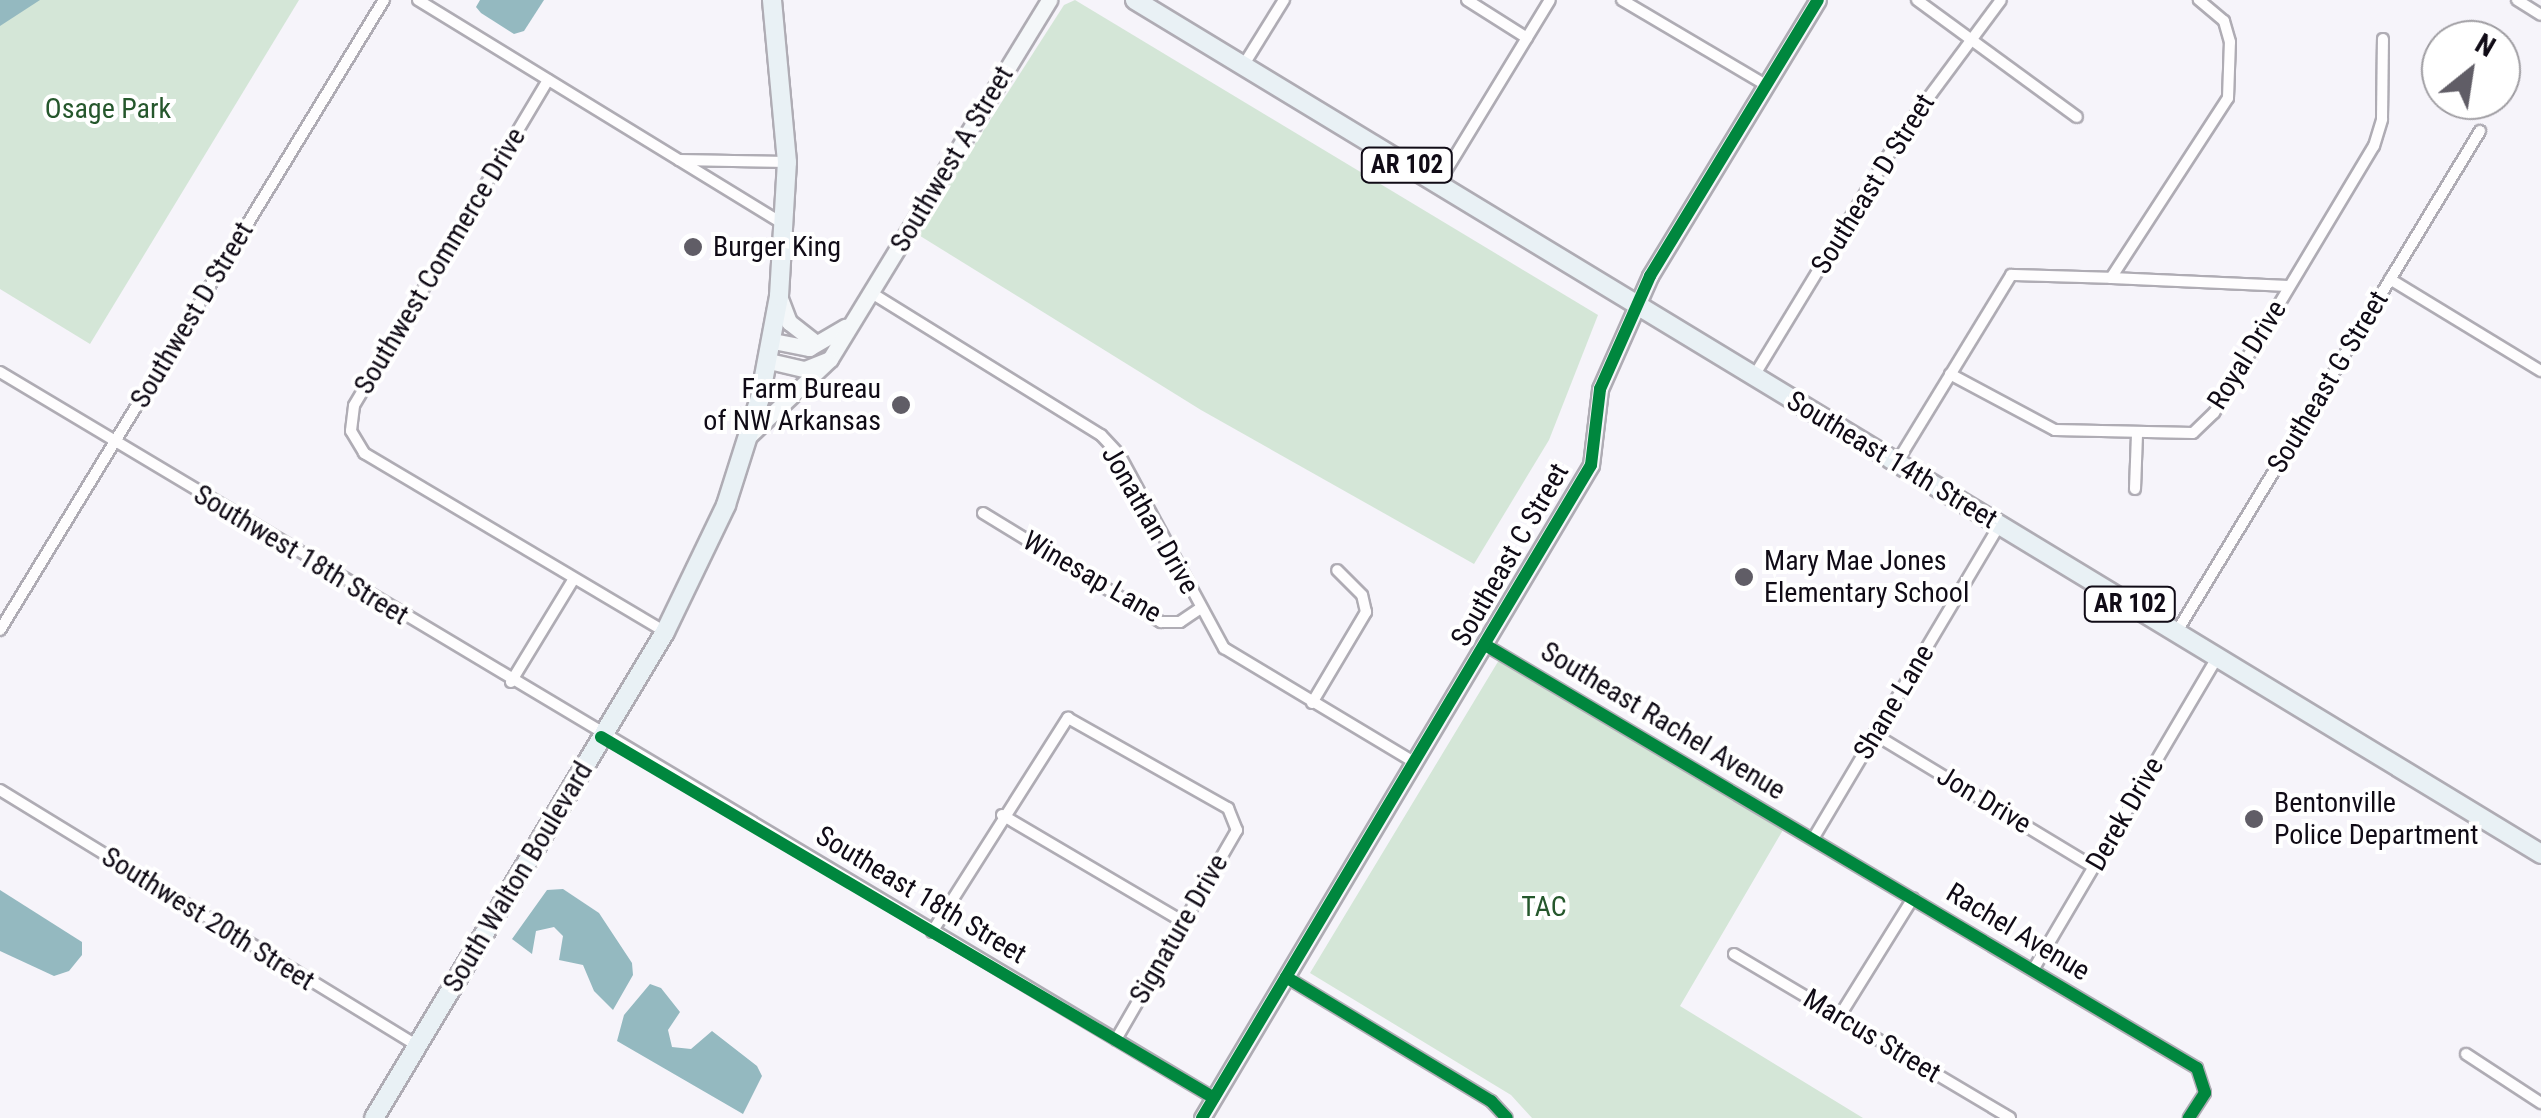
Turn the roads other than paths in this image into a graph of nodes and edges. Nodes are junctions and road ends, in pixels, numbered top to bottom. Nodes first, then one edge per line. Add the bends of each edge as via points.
1 (384, 0) edge
2 (418, 0) edge
3 (772, 0) edge
4 (1049, 0) edge
5 (1136, 0) edge
6 (1284, 0) edge
7 (1467, 0) edge
8 (1550, 0) edge
9 (1622, 0) edge
10 (1818, 0) edge
11 (1917, 0) edge
12 (2001, 0) edge
13 (2199, 0) edge
14 (2516, 0) edge
15 (2541, 15) edge
16 (1527, 38) junction
17 (1969, 38) junction
18 (2382, 39) dead end
19 (1243, 66) junction
20 (548, 80) junction
21 (1766, 85) junction
22 (2078, 117) dead end
23 (2480, 131) dead end
24 (678, 160) junction
25 (787, 162) junction
26 (1438, 184) junction
27 (785, 224) junction
28 (2111, 278) junction
29 (2390, 280) junction
30 (2289, 286) junction
31 (870, 292) junction
32 (779, 296) junction
33 (1639, 305) junction
34 (855, 318) junction
35 (773, 341) junction
36 (820, 344) junction
37 (830, 359) junction
38 (768, 361) junction
39 (2541, 371) edge
40 (0, 372) edge
41 (1950, 374) junction
42 (1754, 376) junction
43 (2137, 434) junction
44 (749, 436) junction
45 (114, 442) junction
46 (1896, 462) junction
47 (2135, 489) dead end
48 (983, 513) dead end
49 (2000, 526) junction
50 (1337, 570) dead end
51 (573, 580) junction
52 (1201, 608) junction
53 (0, 630) edge
54 (665, 632) junction
55 (2176, 632) junction
56 (1487, 646) junction
57 (2217, 658) junction
58 (511, 682) junction
59 (1312, 703) junction
60 (1874, 734) junction
61 (602, 737) junction
62 (1414, 762) junction
63 (0, 790) edge
64 (1002, 815) junction
65 (1814, 839) junction
66 (2541, 854) edge
67 (2094, 867) junction
68 (1912, 898) junction
69 (1182, 921) junction
70 (932, 932) junction
71 (1734, 954) dead end
72 (2034, 970) junction
73 (1286, 977) junction
74 (1839, 1017) junction
75 (1116, 1040) junction
76 (417, 1046) junction
77 (2466, 1054) dead end
78 (1214, 1098) junction
79 (2541, 1102) edge
80 (374, 1118) edge
81 (1202, 1118) edge
82 (1506, 1118) edge
83 (2010, 1118) edge
84 (2190, 1118) edge

1 - 45 street, Southwest D Street
2 - 20 street
3 - 25 main road, South Walton Boulevard
4 - 31 street, Southwest A Street
5 - 19 main road, AR 102
6 - 19 street
7 - 16 street
8 - 16 street
9 - 21 street
10 - 21 street, Southeast C Street
11 - 17 street
12 - 17 street, Southeast D Street
13 - 28 street via 2224,20 2228,98
14 - 15 street
16 - 26 street
17 - 22 street
17 - 42 street, Southeast D Street via 1900,136
18 - 30 street, Royal Drive via 2382,119 2374,146
19 - 26 main road, Southeast 14th Street / AR 102
20 - 24 street
20 - 51 street, Southwest Commerce Drive via 354,406 350,424 364,453
21 - 33 street, Southeast C Street
23 - 29 street, Southeast G Street
24 - 25 street
24 - 27 street
25 - 27 main road, South Walton Boulevard
26 - 33 main road, Southeast 14th Street / AR 102
27 - 32 main road, South Walton Boulevard
28 - 30 street
28 - 41 street via 2011,276
29 - 39 street
29 - 55 street, Southeast G Street
30 - 43 street, Royal Drive via 2214,413 2193,433
31 - 34 street, Southwest A Street
31 - 52 street, Jonathan Drive via 1100,435 1120,454
32 - 35 main road, South Walton Boulevard
32 - 36 street via 802,336
33 - 42 main road, Southeast 14th Street / AR 102
33 - 56 street, Southeast C Street via 1600,390 1591,465
34 - 36 street, Southwest A Street
34 - 37 street, Southwest A Street
35 - 36 street
35 - 38 main road, South Walton Boulevard
37 - 38 street via 805,369
37 - 44 street, Southwest A Street
38 - 44 main road, South Walton Boulevard
40 - 45 street, Southwest 18th Street
41 - 43 street, Royal Drive via 2056,430
41 - 46 street
42 - 46 main road, Southeast 14th Street / AR 102
43 - 47 street
44 - 54 main road, South Walton Boulevard via 709,548
45 - 53 street, Southwest D Street
45 - 58 street, Southwest 18th Street
46 - 49 main road, Southeast 14th Street / AR 102
48 - 52 street, Winesap Lane via 1161,622 1180,622
49 - 55 main road, Southeast 14th Street / AR 102
49 - 60 street, Shane Lane
50 - 59 street via 1362,595 1366,612
51 - 54 street, Southwest Commerce Drive
51 - 58 street
52 - 59 street, Jonathan Drive via 1224,648
54 - 61 main road, South Walton Boulevard
55 - 57 main road, Southeast 14th Street / AR 102
56 - 62 street, Southeast C Street
56 - 65 street, Southeast Rachel Avenue
57 - 66 main road, Southeast 14th Street / AR 102
57 - 67 street, Derek Drive
58 - 61 street, Southwest 18th Street
59 - 62 street, Jonathan Drive
60 - 65 street, Shane Lane
60 - 67 street, Jon Drive
61 - 70 street, Southeast 18th Street
61 - 76 main road, South Walton Boulevard
62 - 73 street, Southeast C Street
63 - 76 street, Southwest 20th Street
64 - 69 street
64 - 69 street, Signature Drive via 1059,725 1072,720 1237,818 1237,830
64 - 70 street
65 - 68 street, Rachel Avenue
67 - 72 street, Derek Drive
68 - 72 street, Rachel Avenue
68 - 74 street
69 - 75 street, Signature Drive
70 - 75 street, Southeast 18th Street
71 - 74 street, Marcus Street
72 - 84 street, Rachel Avenue via 2198,1068 2205,1093
73 - 78 street, Southeast C Street
73 - 82 street via 1491,1101
74 - 83 street, Marcus Street
75 - 78 street, Southeast 18th Street
76 - 80 main road, South Walton Boulevard
77 - 79 street
78 - 81 street, Southeast C Street

